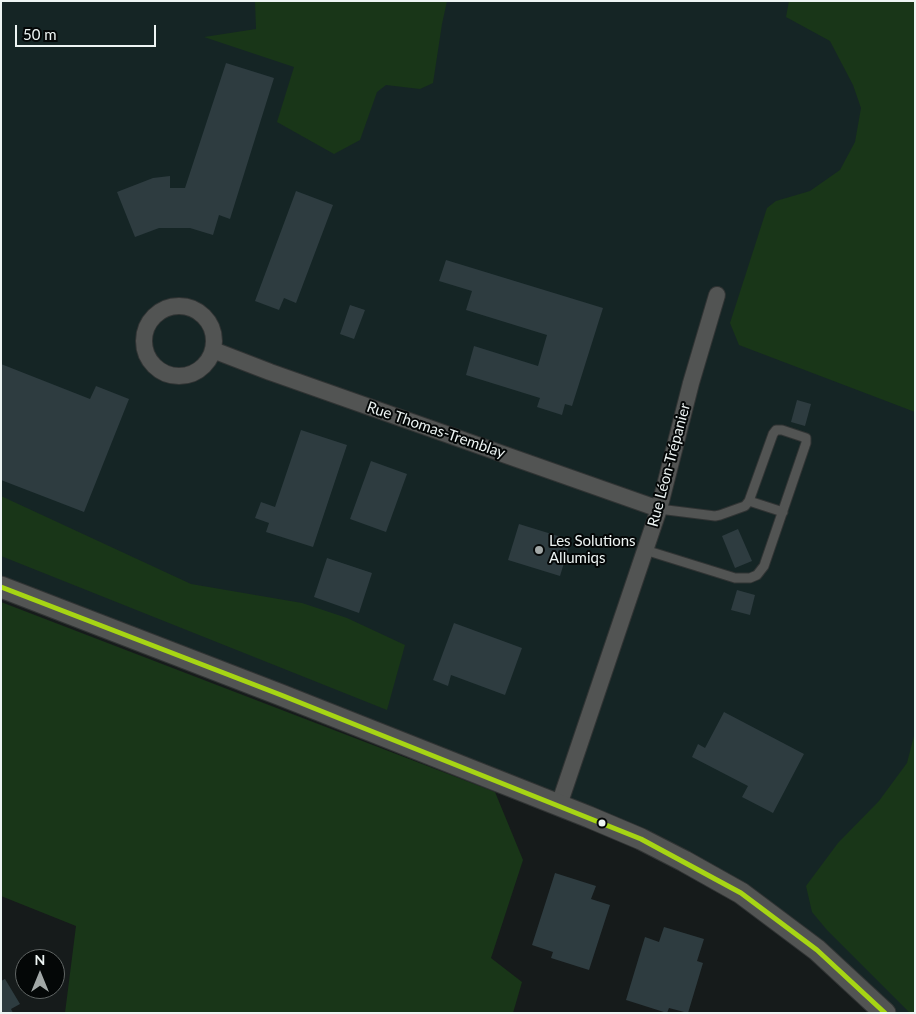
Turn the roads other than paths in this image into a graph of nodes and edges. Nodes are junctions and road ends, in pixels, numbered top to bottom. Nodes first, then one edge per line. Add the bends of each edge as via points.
1 (717, 295) dead end
2 (213, 350) junction
3 (749, 501) junction
4 (659, 509) junction
5 (783, 512) junction
6 (645, 550) junction
7 (1, 587) edge
8 (559, 805) junction
9 (885, 1013) edge

1 - 4 street, Rue Léon-Trépanier
2 - 2 street via 214,336 209,322 198,311 185,306 170,307 157,313 148,324 144,339 146,353 154,366 166,374 180,376 195,372 206,363
2 - 4 street, Rue Thomas-Tremblay
3 - 4 lane via 745,506 720,515
3 - 5 lane
3 - 5 lane via 776,430 802,436 806,443
4 - 6 street, Rue Léon-Trépanier
5 - 6 lane via 764,566 750,578 735,578
6 - 8 street, Rue Léon-Trépanier
7 - 8 street
8 - 9 street via 641,839 741,893 817,950

